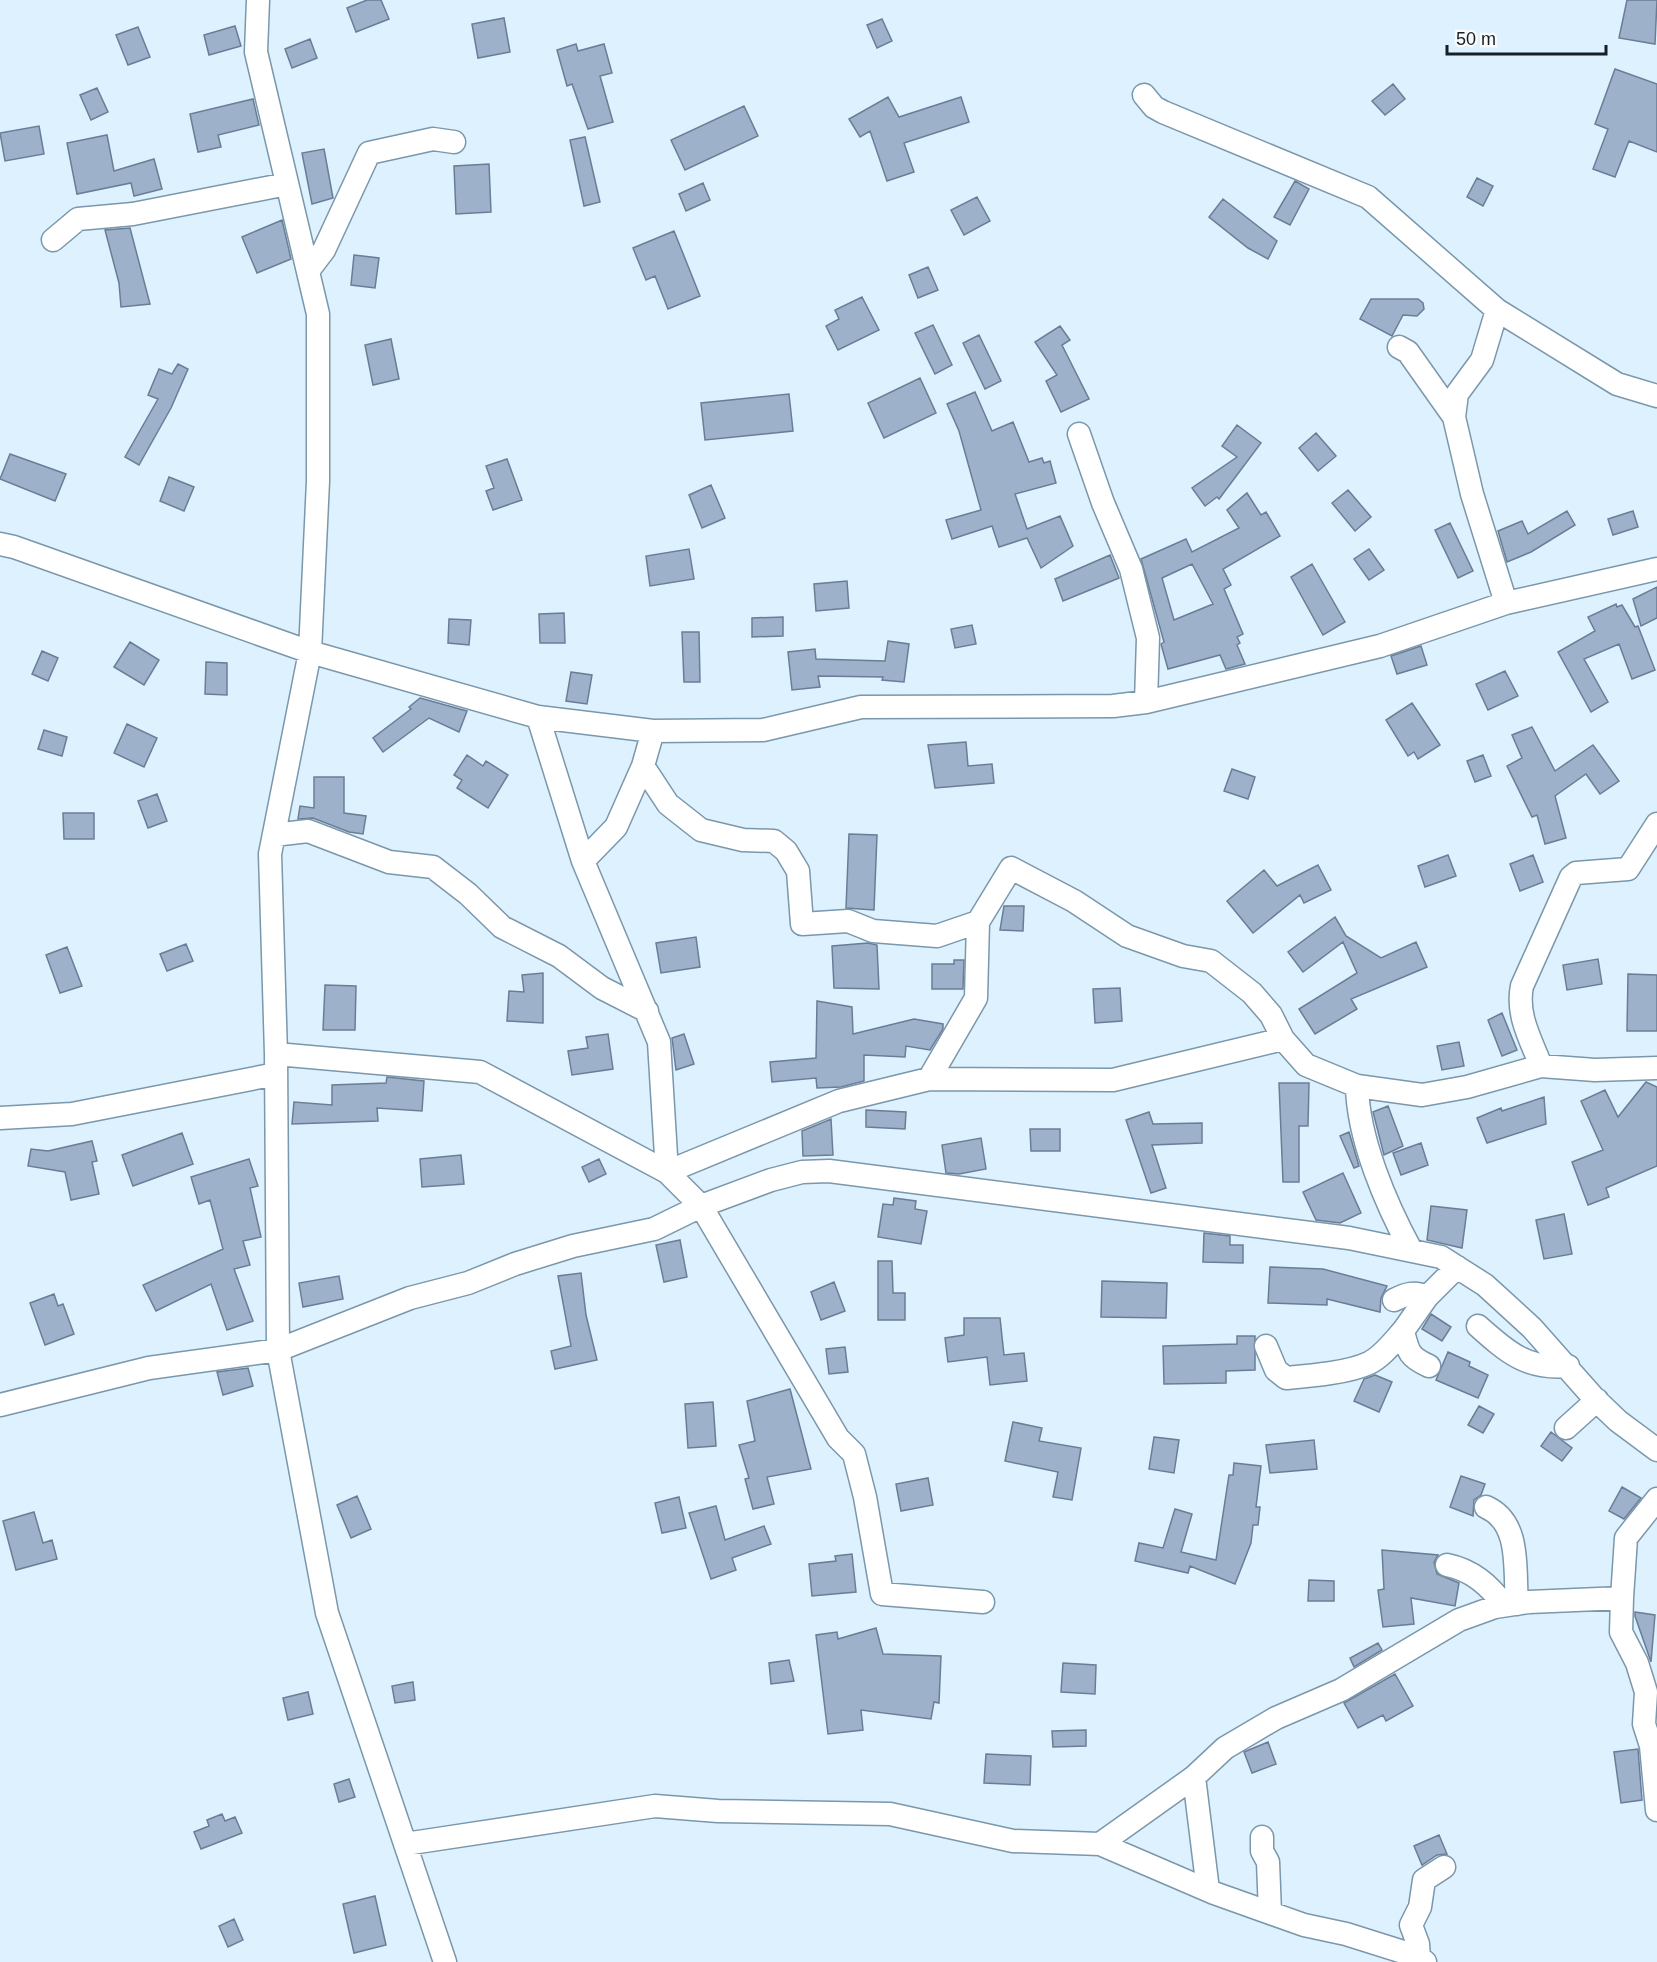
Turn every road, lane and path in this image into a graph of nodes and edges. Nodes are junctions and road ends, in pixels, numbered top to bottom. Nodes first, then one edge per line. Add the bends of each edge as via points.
1 (258, 0) edge
2 (1144, 95) dead end
3 (454, 142) dead end
4 (287, 184) junction
5 (53, 240) dead end
6 (308, 271) junction
7 (1497, 310) junction
8 (1400, 347) dead end
9 (1657, 396) edge
10 (1454, 417) junction
11 (1079, 434) dead end
12 (0, 544) edge
13 (1657, 569) edge
14 (1506, 603) junction
15 (310, 652) junction
16 (1146, 702) junction
17 (538, 717) junction
18 (653, 731) junction
19 (643, 766) junction
20 (1657, 824) edge
21 (274, 835) junction
22 (583, 861) junction
23 (978, 922) junction
24 (647, 1011) junction
25 (1282, 1039) junction
26 (276, 1064) junction
27 (1541, 1066) junction
28 (1657, 1068) edge
29 (929, 1079) junction
30 (1358, 1086) junction
31 (0, 1118) edge
32 (667, 1172) junction
33 (701, 1206) junction
34 (1411, 1250) junction
35 (1457, 1267) junction
36 (1427, 1297) junction
37 (1394, 1300) dead end
38 (1478, 1326) dead end
39 (1403, 1331) junction
40 (1266, 1346) dead end
41 (278, 1350) junction
42 (1429, 1366) dead end
43 (1568, 1366) junction
44 (1597, 1400) junction
45 (0, 1405) edge
46 (1566, 1428) dead end
47 (1657, 1450) edge
48 (1657, 1499) edge
49 (1486, 1507) dead end
50 (1447, 1565) dead end
51 (1622, 1598) junction
52 (983, 1602) dead end
53 (1511, 1604) junction
54 (1654, 1745) edge
55 (1194, 1777) junction
56 (1657, 1810) edge
57 (1262, 1838) dead end
58 (405, 1844) junction
59 (1100, 1844) junction
60 (1444, 1867) dead end
61 (1208, 1890) junction
62 (1270, 1913) junction
63 (1422, 1960) edge
64 (445, 1962) edge

1 - 4 street via 256,52
2 - 7 street via 1163,112 1368,197
3 - 6 street via 433,139 369,153 324,250
4 - 5 street via 133,214 78,219
4 - 6 street
6 - 15 street via 318,314 318,481
7 - 9 street via 1617,384
7 - 10 street via 1482,360 1457,394
8 - 10 street via 1408,352
10 - 14 street via 1472,494
11 - 16 street via 1134,580 1148,638
12 - 15 street
13 - 14 street
14 - 16 street via 1380,646
15 - 17 street
15 - 21 street
16 - 18 street via 1113,706 861,707 763,730
17 - 18 street
17 - 22 street
18 - 19 street
19 - 22 street via 616,827
19 - 23 street via 668,804 700,830 743,840 774,841 786,851 798,871 802,924 848,921 873,931 937,936
20 - 27 street via 1628,869 1576,873 1571,878 1519,998 1520,1011
21 - 24 street via 308,831 389,862 433,867 502,927 559,956 602,988
21 - 26 street via 270,854
22 - 24 street
23 - 25 street via 1011,868 1074,901 1127,936 1183,956 1211,961 1252,993 1271,1015
23 - 29 street via 976,998
24 - 32 street via 659,1042
25 - 29 street via 1113,1080
25 - 30 street via 1306,1065
26 - 31 street via 72,1114
26 - 32 street via 480,1072
26 - 41 street
27 - 28 street via 1595,1070
27 - 30 street via 1422,1095
29 - 32 street via 839,1101
30 - 34 street via 1366,1141
32 - 33 street
33 - 34 street via 771,1180 802,1172 829,1171 1350,1238
33 - 41 street via 654,1230 573,1246 515,1264 468,1283 410,1298
33 - 52 street via 838,1438 854,1454 866,1497 882,1594
34 - 35 street via 1441,1257
35 - 36 street
35 - 43 street via 1493,1292
36 - 37 street via 1407,1294
36 - 39 street
38 - 43 street via 1510,1353 1533,1366
39 - 40 street via 1388,1349 1368,1363 1307,1376 1286,1378 1275,1370
39 - 42 street via 1414,1359
41 - 45 street via 149,1368
41 - 58 street via 327,1613
43 - 44 street
44 - 46 street
44 - 47 street
48 - 51 street via 1626,1538
49 - 53 street via 1497,1512 1515,1546
50 - 53 street via 1473,1575
51 - 53 street
51 - 54 street via 1621,1632 1638,1663 1646,1692 1644,1724
53 - 55 street via 1459,1620 1341,1690 1276,1718 1225,1748
54 - 56 street
55 - 59 street
55 - 61 street
57 - 62 street via 1262,1851 1268,1862
58 - 59 street via 655,1806 890,1814 1013,1842
58 - 64 street
59 - 61 street
60 - 63 street via 1424,1880 1411,1925
61 - 62 street
62 - 63 street

